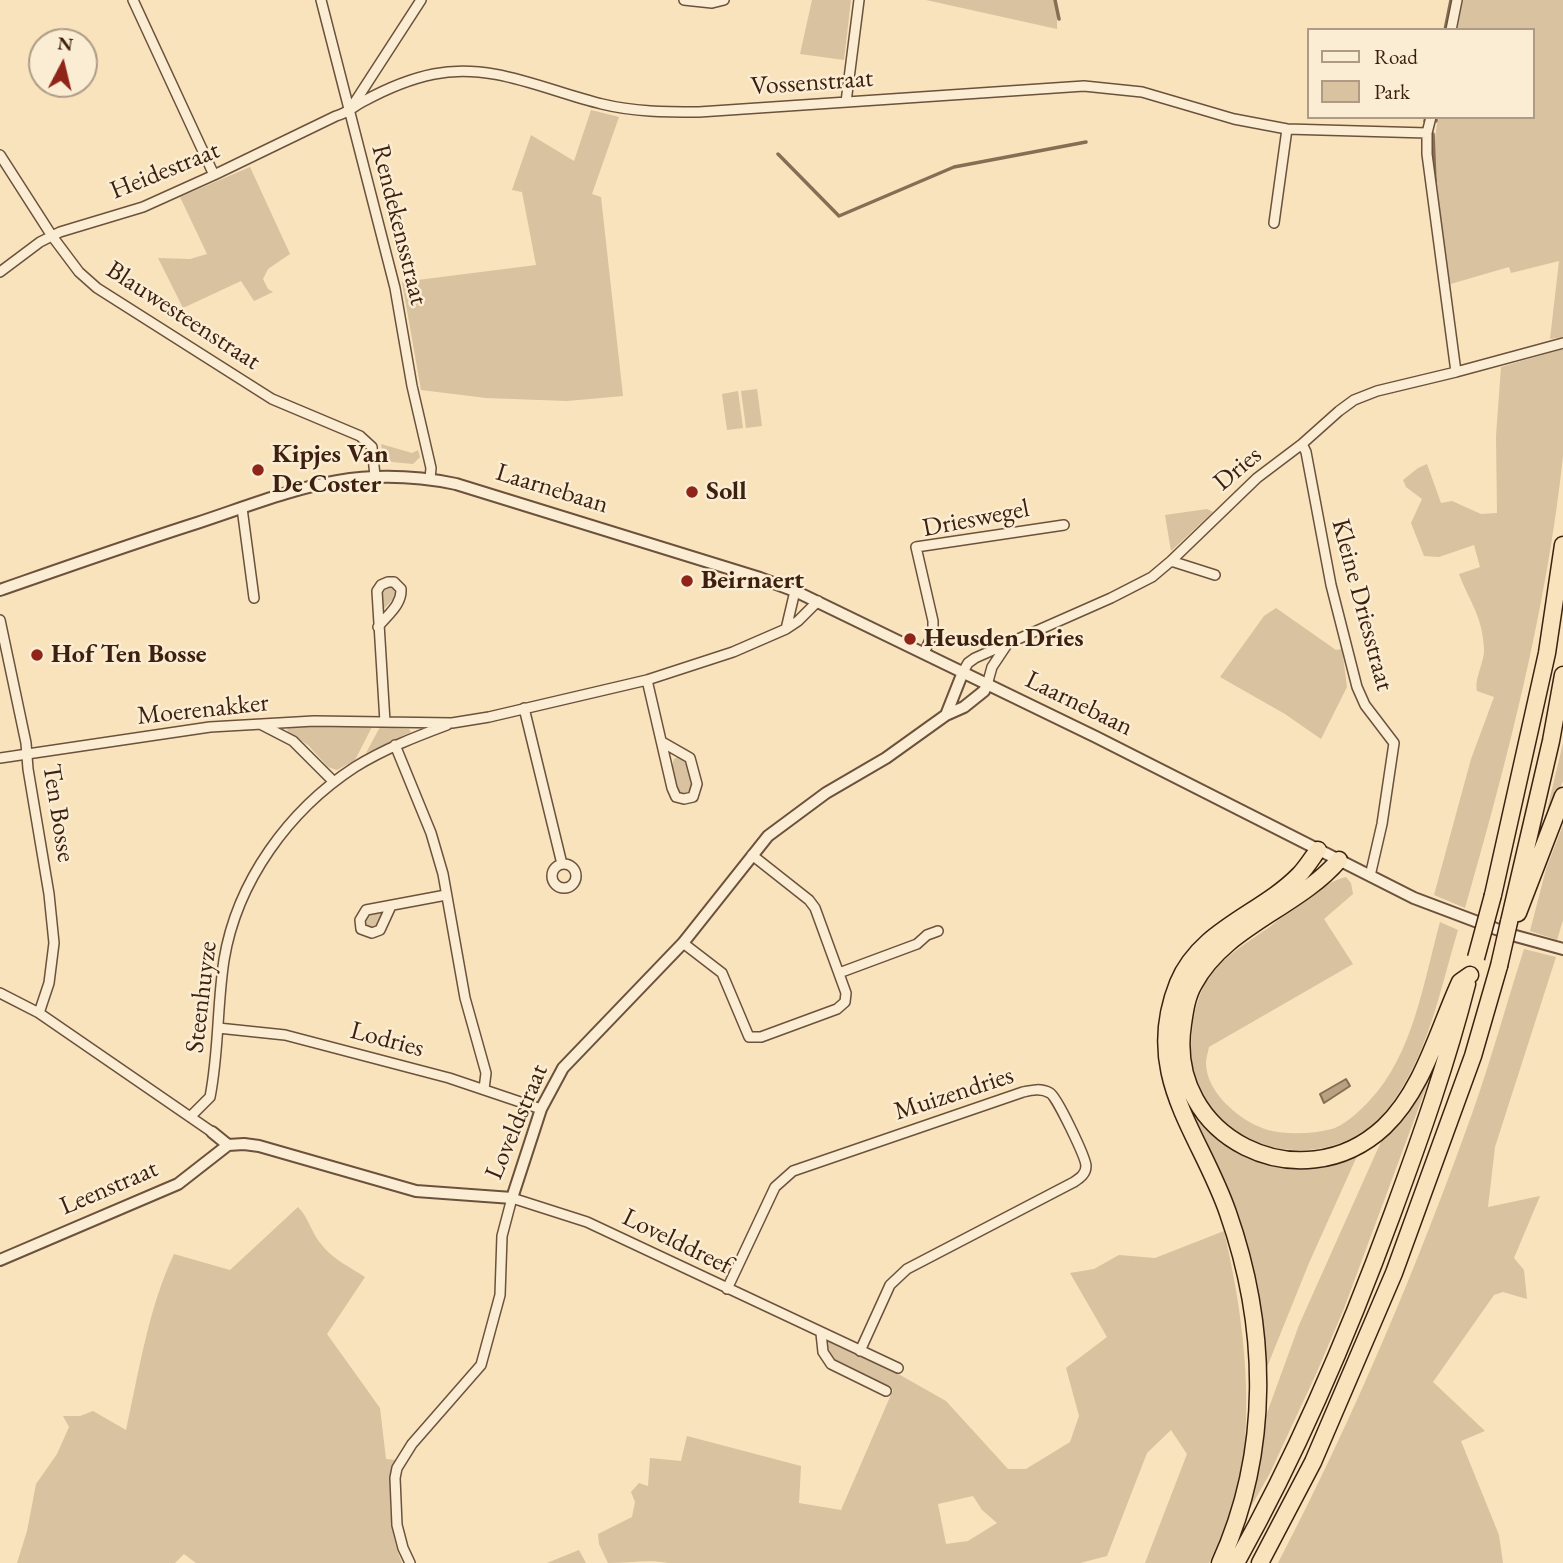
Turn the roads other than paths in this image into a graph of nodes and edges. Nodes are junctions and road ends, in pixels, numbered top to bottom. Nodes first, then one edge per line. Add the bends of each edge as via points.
1 (133, 0) edge
2 (321, 0) edge
3 (421, 0) edge
4 (684, 0) edge
5 (724, 0) edge
6 (859, 0) edge
7 (1457, 0) edge
8 (1451, 28) edge
9 (846, 102) junction
10 (349, 113) junction
11 (1430, 119) edge
12 (1287, 129) junction
13 (1427, 133) junction
14 (0, 155) edge
15 (214, 175) junction
16 (1274, 223) dead end
17 (52, 236) junction
18 (0, 272) edge
19 (1563, 343) edge
20 (1456, 372) junction
21 (1302, 444) junction
22 (1290, 453) junction
23 (1306, 460) junction
24 (375, 472) junction
25 (430, 479) junction
26 (242, 508) junction
27 (1064, 524) dead end
28 (1563, 545) edge
29 (1171, 561) junction
30 (1215, 575) dead end
31 (0, 590) edge
32 (795, 591) junction
33 (254, 598) dead end
34 (818, 601) junction
35 (0, 620) edge
36 (378, 627) junction
37 (786, 629) junction
38 (1006, 646) junction
39 (924, 653) junction
40 (962, 672) junction
41 (1563, 675) edge
42 (648, 680) junction
43 (987, 685) junction
44 (524, 708) junction
45 (946, 715) junction
46 (385, 722) junction
47 (259, 723) junction
48 (452, 723) junction
49 (662, 742) junction
50 (395, 745) junction
51 (27, 755) junction
52 (0, 758) edge
53 (334, 782) junction
54 (1563, 796) edge
55 (1318, 850) junction
56 (752, 855) junction
57 (1339, 860) junction
58 (562, 864) dead end
59 (1370, 876) junction
60 (446, 895) junction
61 (391, 906) dead end
62 (1509, 922) junction
63 (938, 930) dead end
64 (683, 943) junction
65 (1563, 949) edge
66 (839, 973) junction
67 (1470, 975) junction
68 (0, 993) edge
69 (39, 1013) junction
70 (218, 1028) junction
71 (484, 1089) junction
72 (541, 1109) junction
73 (190, 1117) junction
74 (212, 1132) joint
75 (228, 1145) junction
76 (512, 1198) junction
77 (0, 1260) edge
78 (727, 1289) junction
79 (821, 1333) junction
80 (860, 1351) junction
81 (898, 1367) dead end
82 (886, 1391) dead end
83 (410, 1563) edge
84 (1220, 1563) edge
85 (1236, 1563) edge
86 (1260, 1563) edge

1 - 15 street
2 - 10 street, Rendekensstraat
3 - 10 street
4 - 5 street
6 - 9 street
7 - 8 street
9 - 10 street, Vossenstraat via 655,112 599,103 525,80 462,71 407,82
9 - 12 street, Vossenstraat via 1103,86
10 - 15 street, Heidestraat
10 - 25 street, Rendekensstraat via 395,288
11 - 13 street
12 - 13 street, Vossenstraat
12 - 16 street
13 - 20 street
14 - 17 street, Blauwesteenstraat
15 - 17 street, Heidestraat via 143,207
17 - 18 street, Heidestraat
17 - 24 street, Blauwesteenstraat via 79,272 117,302 272,399 367,441
19 - 20 street, Dries
20 - 21 street, Dries via 1354,400
21 - 22 street, Dries
21 - 23 street, Kleine Driesstraat
22 - 23 street
22 - 29 street, Dries via 1257,478
23 - 59 street, Kleine Driesstraat via 1357,687 1394,743
24 - 25 street, Laarnebaan
24 - 26 street, Laarnebaan via 320,483
25 - 32 street, Laarnebaan
26 - 31 street, Laarnebaan
26 - 33 street
27 - 39 street, Drieswegel via 916,547 933,621
28 - 67 highway, bridge via 1547,653 1493,895
29 - 30 street
29 - 38 street, Dries via 1119,594
32 - 34 street, Laarnebaan
32 - 37 street
34 - 37 street, Moerenakker
34 - 39 street, Laarnebaan
35 - 51 street, Ten Bosse
36 - 36 street via 377,591 394,582 402,597
36 - 46 street
37 - 42 street, Moerenakker
38 - 40 street, Dries via 975,658
38 - 43 street
39 - 40 street, Laarnebaan
40 - 43 street, Laarnebaan
40 - 45 street
41 - 62 highway
42 - 44 street, Moerenakker
42 - 49 street
43 - 45 street, Loveldstraat via 964,708
43 - 55 street, Laarnebaan
44 - 48 street, Moerenakker
44 - 58 street
45 - 56 street, Loveldstraat via 788,819
46 - 47 street, Moerenakker
46 - 48 street, Moerenakker
47 - 51 street, Moerenakker
47 - 53 street via 293,741
48 - 50 street, Steenhuyze
49 - 49 street via 676,797 693,796 696,784 690,758
50 - 53 street, Steenhuyze
50 - 60 street via 431,833
51 - 52 street, Moerenakker
51 - 69 street, Ten Bosse via 54,943
53 - 70 street, Steenhuyze via 289,825 252,880 225,959
54 - 62 highway via 1520,911
55 - 57 street, Laarnebaan
55 - 84 highway via 1299,875 1200,950 1178,983 1170,1009 1167,1059 1172,1089 1237,1240 1258,1350 1259,1404 1251,1470
56 - 64 street, Loveldstraat
56 - 66 street via 815,908
57 - 59 street, Laarnebaan
57 - 67 highway via 1214,956 1194,984 1181,1036 1182,1065 1191,1093 1217,1128 1251,1151 1288,1161 1320,1160 1357,1147 1385,1126 1409,1095 1460,982
59 - 65 street, Laarnebaan via 1462,918
60 - 61 street
60 - 71 street via 465,998 486,1073
62 - 86 highway, bridge via 1473,1056 1394,1273 1313,1462
63 - 66 street via 917,944
64 - 66 street via 722,974 749,1037 761,1037 837,1009 845,1002 846,993
64 - 72 street, Loveldstraat via 563,1068
67 - 85 highway via 1429,1115 1347,1331 1294,1451
68 - 69 street
69 - 73 street
70 - 71 street, Lodries via 285,1035
70 - 73 street, Steenhuyze via 211,1097
71 - 72 street, Lodries
72 - 76 street, Loveldstraat
73 - 74 street
74 - 75 street
75 - 76 street, Loveldstraat via 259,1146 416,1191
75 - 77 street, Leenstraat via 178,1184
76 - 78 street, Lovelddreef via 587,1222
76 - 83 street via 502,1236 500,1295 484,1359 397,1468 397,1525
78 - 79 street, Lovelddreef
78 - 80 street, Muizendries via 775,1187 793,1171 1023,1092 1039,1089 1052,1093 1087,1164 1084,1175 907,1269 891,1285
79 - 80 street, Lovelddreef
79 - 82 street via 823,1352 831,1364
80 - 81 street, Lovelddreef

